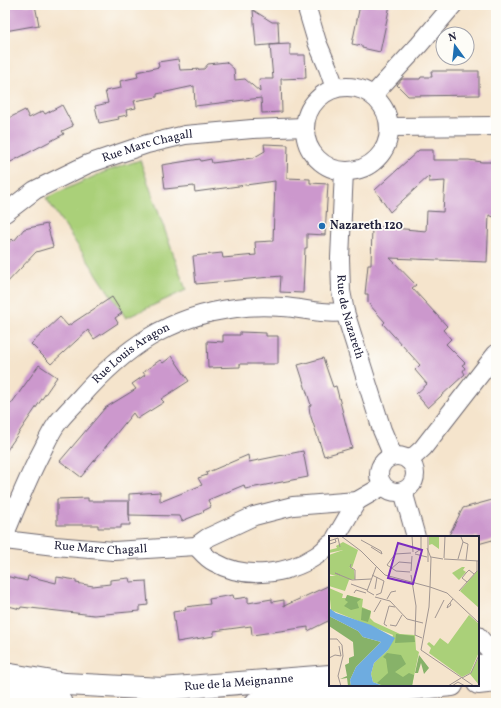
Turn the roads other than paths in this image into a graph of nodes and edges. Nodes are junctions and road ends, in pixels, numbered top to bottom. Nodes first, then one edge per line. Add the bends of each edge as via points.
1 (306, 5) edge
2 (453, 5) edge
3 (335, 88) junction
4 (373, 95) junction
5 (496, 126) edge
6 (305, 127) junction
7 (390, 127) junction
8 (344, 171) junction
9 (5, 213) edge
10 (345, 312) junction
11 (496, 354) edge
12 (401, 458) junction
13 (383, 486) junction
14 (403, 491) junction
15 (357, 501) junction
16 (5, 534) edge
17 (337, 536) edge
18 (416, 536) edge
19 (5, 540) edge
20 (329, 545) edge
21 (196, 546) junction
22 (479, 637) edge
23 (496, 658) edge
24 (496, 664) edge
25 (479, 666) edge
26 (5, 674) edge
27 (329, 676) edge
28 (496, 681) edge
29 (479, 683) edge
30 (441, 686) edge
31 (5, 694) edge
32 (61, 703) edge
33 (256, 703) edge

1 - 3 street
2 - 4 street
3 - 4 street via 352,87
3 - 6 street via 323,94 314,103
4 - 7 street via 385,110
5 - 7 street
6 - 8 street via 307,143 315,157 328,167
6 - 9 street, Rue Marc Chagall via 252,129 186,136 147,144 88,164 35,190
7 - 8 street via 388,142 377,159 359,170
8 - 10 street, Rue de Nazareth via 340,258 341,291
10 - 12 street, Rue de Nazareth via 383,434
10 - 16 street, Rue Louis Aragon via 335,314 281,307 237,308 213,312 166,328 127,351 55,425 28,477
11 - 12 street via 423,448
12 - 13 street via 384,461 379,470
12 - 14 street, Rue de Nazareth via 414,468 410,486
13 - 14 street via 394,492
13 - 15 street, Rue Marc Chagall
14 - 18 street
15 - 17 street, Rue Marc Chagall
15 - 21 street, Rue Marc Chagall via 293,506 254,516 207,538
19 - 21 street, Rue Marc Chagall via 114,551
20 - 21 street via 316,556 286,570 262,573 239,572 213,562
22 - 23 street
24 - 25 street
26 - 27 street, Rue de la Meignanne via 66,684 162,689
28 - 29 street
30 - 33 street, Rue de la Meignanne
31 - 32 street

